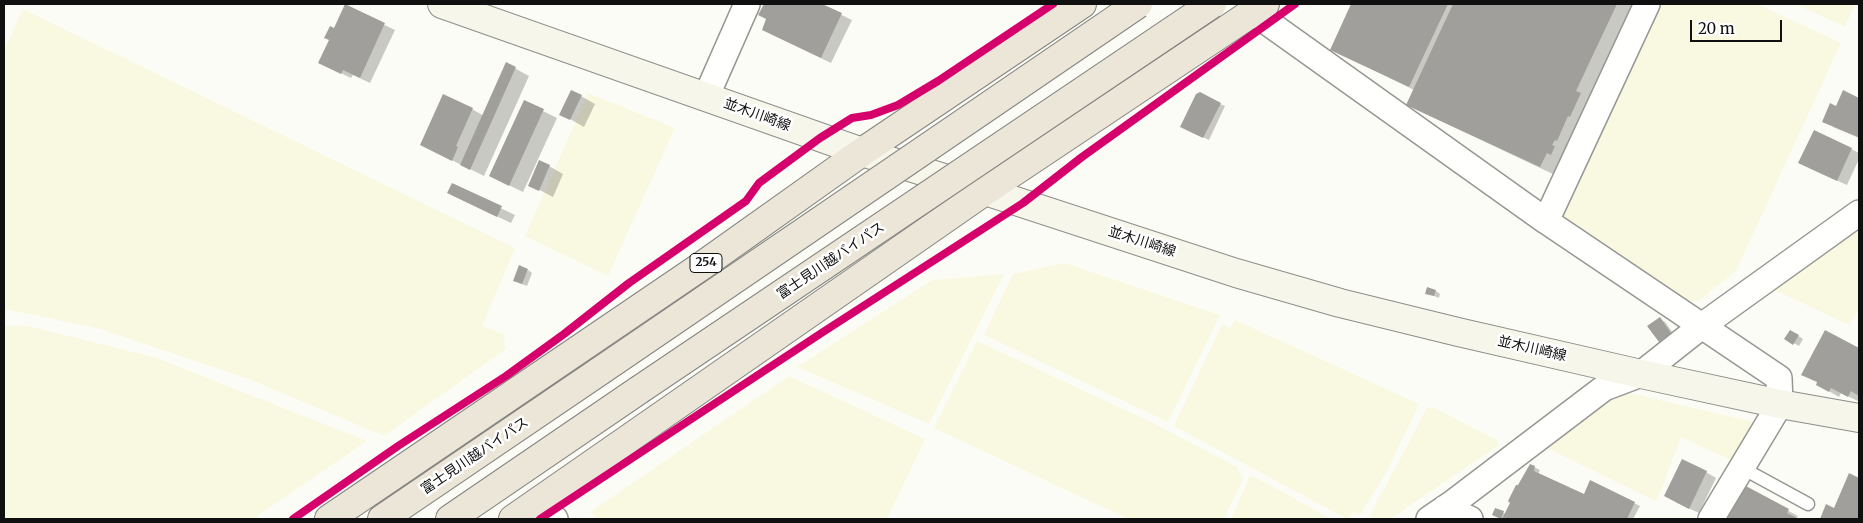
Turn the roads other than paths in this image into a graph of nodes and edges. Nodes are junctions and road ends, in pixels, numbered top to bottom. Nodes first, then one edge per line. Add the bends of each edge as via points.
1 (442, 4) edge
2 (747, 4) edge
3 (1082, 4) edge
4 (1138, 4) edge
5 (1212, 4) edge
6 (1647, 4) edge
7 (1259, 8) edge
8 (706, 97) junction
9 (862, 152) junction
10 (985, 190) junction
11 (1859, 213) edge
12 (1546, 221) junction
13 (1703, 325) junction
14 (1641, 374) junction
15 (1780, 404) junction
16 (1859, 418) edge
17 (1742, 468) junction
18 (1808, 504) dead end
19 (521, 514) edge
20 (1437, 514) edge
21 (329, 519) edge
22 (382, 519) edge
23 (450, 519) edge
24 (555, 519) edge
25 (1470, 519) edge
26 (1711, 519) edge

1 - 8 main road, 並木川崎線
2 - 8 street
3 - 9 highway, 254
4 - 22 highway, 富士見川越バイパス / 254, bridge
5 - 23 highway, 富士見川越バイパス, bridge
6 - 12 street
7 - 10 highway
7 - 12 street
8 - 9 main road, 並木川崎線
9 - 10 main road, 並木川崎線
9 - 21 highway, 254 via 704,265
10 - 14 main road, 並木川崎線 via 1236,273 1331,300
10 - 19 highway
11 - 13 street
12 - 13 street
13 - 14 street
13 - 15 street via 1779,378
14 - 15 main road, 並木川崎線
14 - 20 street via 1604,388
15 - 16 main road, 並木川崎線
15 - 17 street
17 - 18 lane
17 - 26 street
19 - 24 street
20 - 25 street

